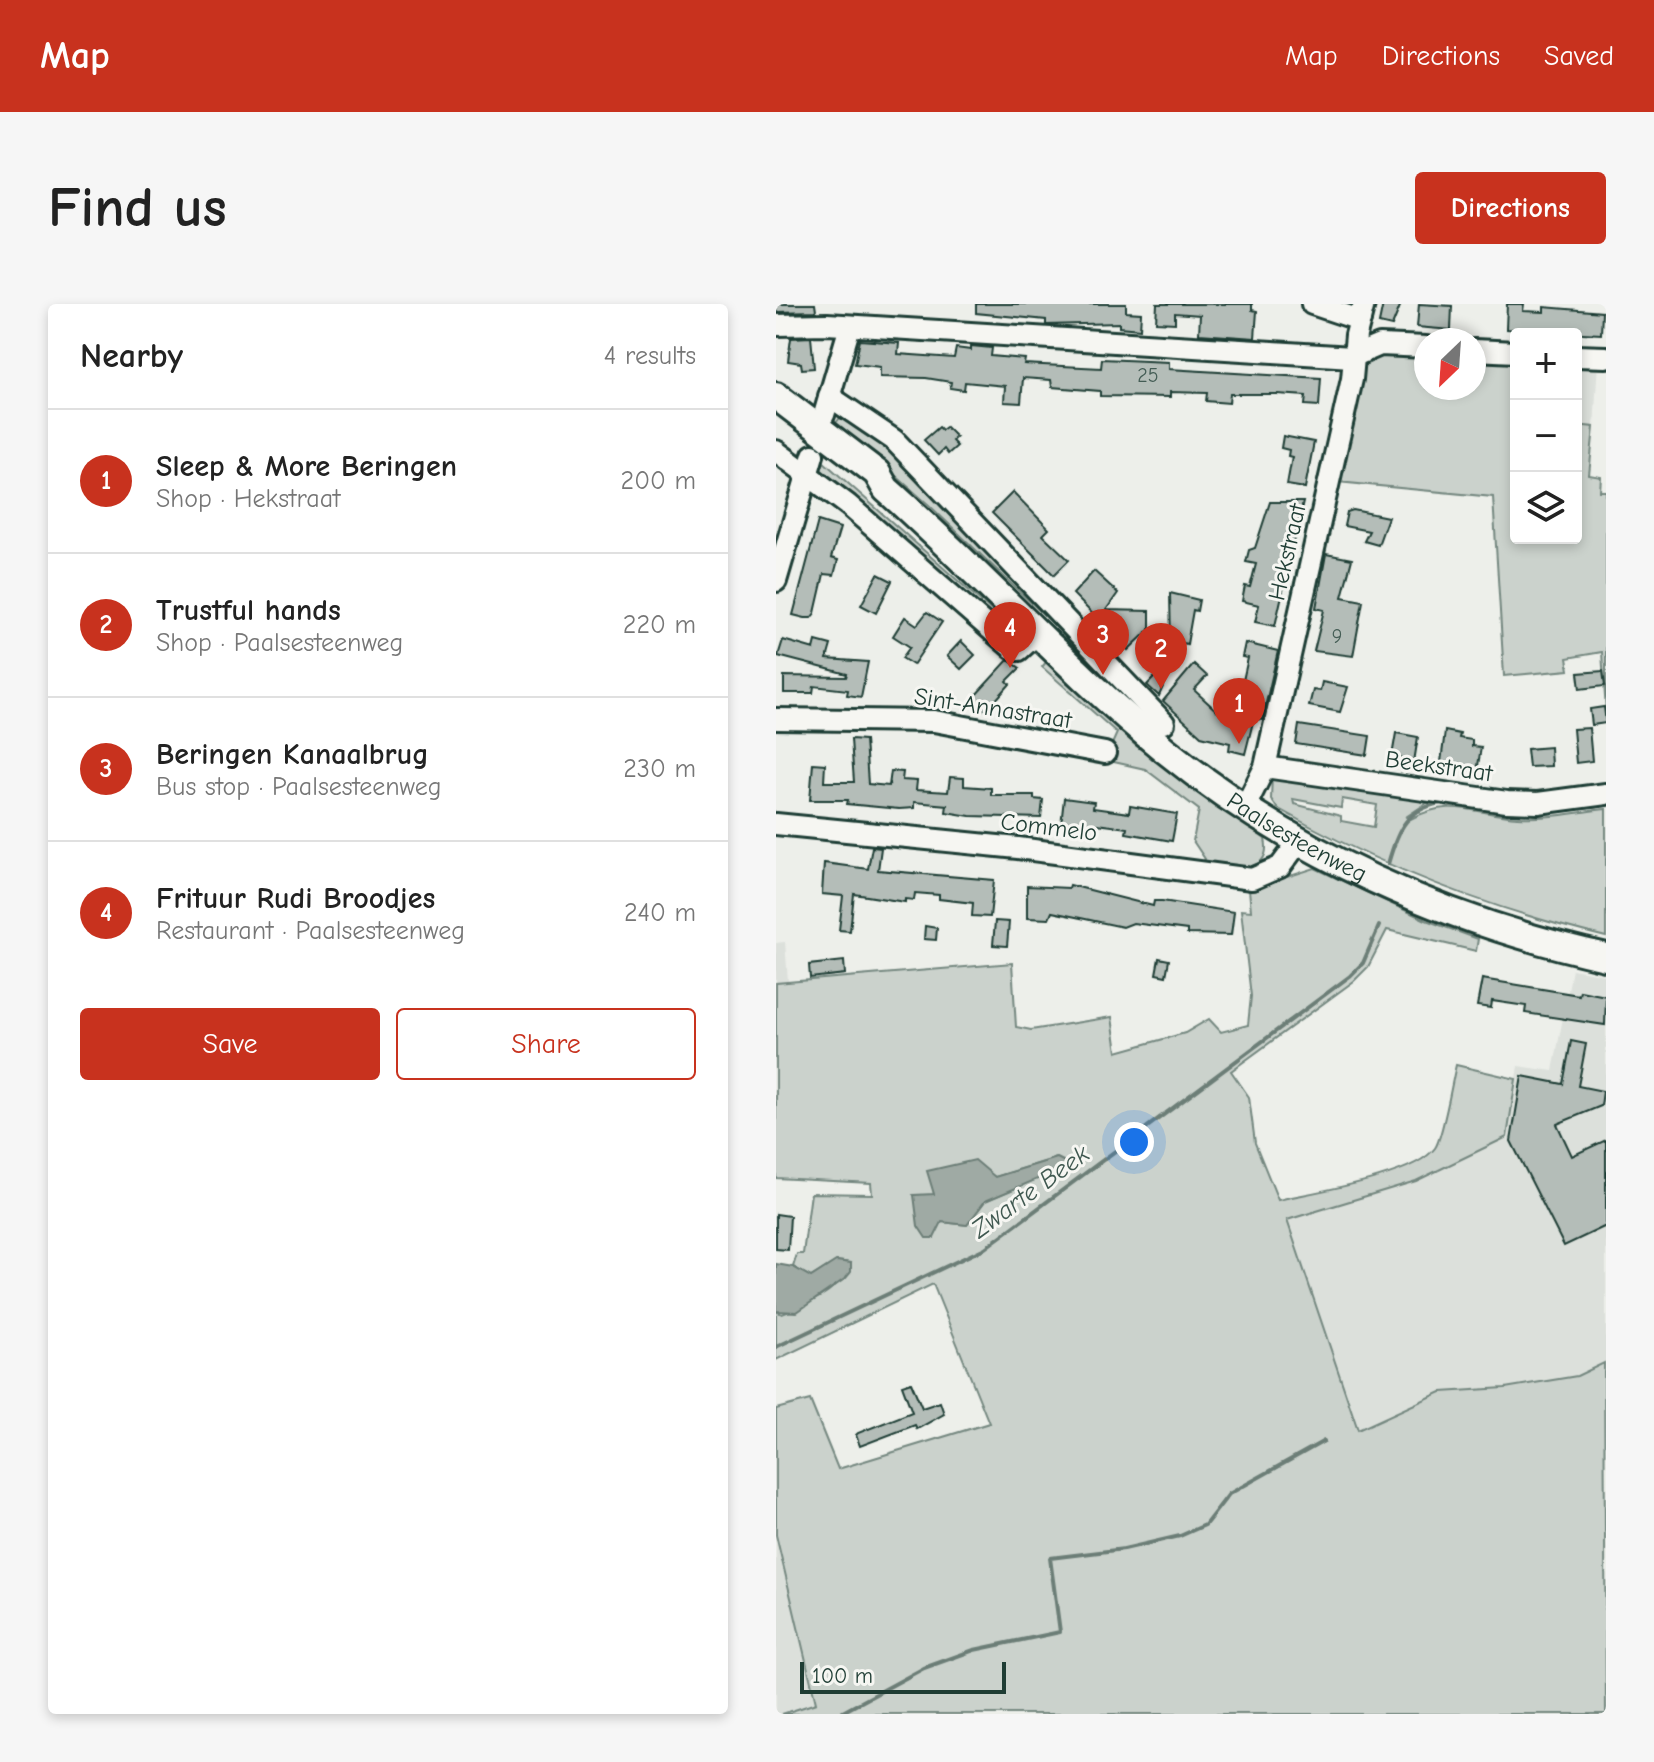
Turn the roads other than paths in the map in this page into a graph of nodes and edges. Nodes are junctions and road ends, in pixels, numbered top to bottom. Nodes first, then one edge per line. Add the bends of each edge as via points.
1 (1312, 304) edge
2 (1362, 312) edge
3 (776, 325) edge
4 (850, 326) junction
5 (1414, 346) edge
6 (1486, 351) edge
7 (1510, 352) edge
8 (1582, 356) edge
9 (1352, 357) junction
10 (1606, 357) edge
11 (776, 396) edge
12 (776, 417) edge
13 (776, 451) edge
14 (810, 465) junction
15 (886, 489) junction
16 (776, 581) edge
17 (1038, 633) junction
18 (776, 719) edge
19 (1164, 723) dead end
20 (1105, 753) dead end
21 (1265, 767) junction
22 (1606, 794) edge
23 (1245, 807) junction
24 (776, 824) edge
25 (1300, 840) junction
26 (1606, 957) edge

1 - 2 street
2 - 9 street, Hekstraat
3 - 4 street
4 - 9 street
4 - 19 street via 827,406 894,440
5 - 9 street via 1380,345
6 - 7 street
8 - 10 street
9 - 21 street, Hekstraat via 1352,379
11 - 15 main road, Paalsesteenweg via 877,473
12 - 15 main road, Paalsesteenweg via 868,483
13 - 14 street
14 - 16 street
14 - 17 street via 848,505 1012,648 1019,650
15 - 17 main road, Paalsesteenweg
17 - 23 main road, Paalsesteenweg via 1164,749
18 - 20 street, Sint-Annastraat via 934,721
21 - 22 street, Beekstraat via 1507,802
21 - 23 street, Hekstraat
23 - 25 main road, Paalsesteenweg
24 - 25 street, Commelo via 1252,879 1280,867
25 - 26 main road, Paalsesteenweg via 1440,907

